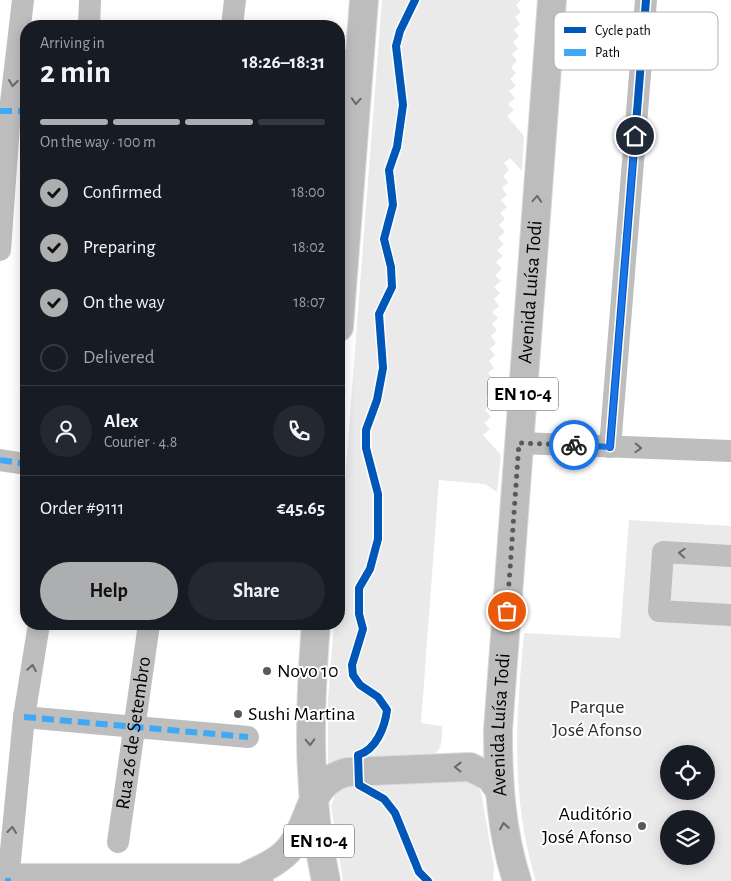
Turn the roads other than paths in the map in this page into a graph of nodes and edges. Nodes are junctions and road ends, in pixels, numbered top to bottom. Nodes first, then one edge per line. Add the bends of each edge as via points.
1 (23, 0) edge
2 (90, 0) edge
3 (235, 0) edge
4 (364, 0) edge
5 (552, 0) edge
6 (21, 20) edge
7 (88, 20) edge
8 (233, 20) edge
9 (20, 30) edge
10 (349, 61) edge
11 (640, 70) edge
12 (12, 111) edge
13 (345, 167) edge
14 (0, 250) edge
15 (519, 443) junction
16 (610, 447) junction
17 (731, 451) edge
18 (0, 460) edge
19 (20, 463) edge
20 (731, 556) edge
21 (731, 614) edge
22 (37, 630) edge
23 (148, 630) edge
24 (316, 630) edge
25 (24, 717) junction
26 (134, 726) junction
27 (248, 737) dead end
28 (498, 788) junction
29 (313, 800) junction
30 (118, 842) dead end
31 (512, 875) edge
32 (5, 879) edge
33 (250, 880) edge
34 (326, 881) edge

1 -> 6 street
2 - 7 street
3 - 8 street
4 - 10 main road
15 -> 5 main road, Avenida Luísa Todi / EN 10-4
9 -> 12 street
10 -> 13 main road
11 - 16 street
12 - 14 street
15 - 16 street
15 - 28 main road, Avenida Luísa Todi / EN 10-4 via 498,730
16 -> 17 street
18 - 19 street
20 -> 21 street via 663,552 659,611
25 -> 22 street
23 - 26 street, Rua 26 de Setembro
24 -> 29 main road, EN 10-4 via 310,700
25 - 26 street
32 -> 25 street
26 - 27 street
26 - 30 street, Rua 26 de Setembro
28 -> 29 main road via 490,777 470,767 347,772 326,782
31 -> 28 main road, Avenida Luísa Todi / EN 10-4
29 - 33 main road via 304,827 291,848
29 - 34 main road, EN 10-4
32 - 33 main road

